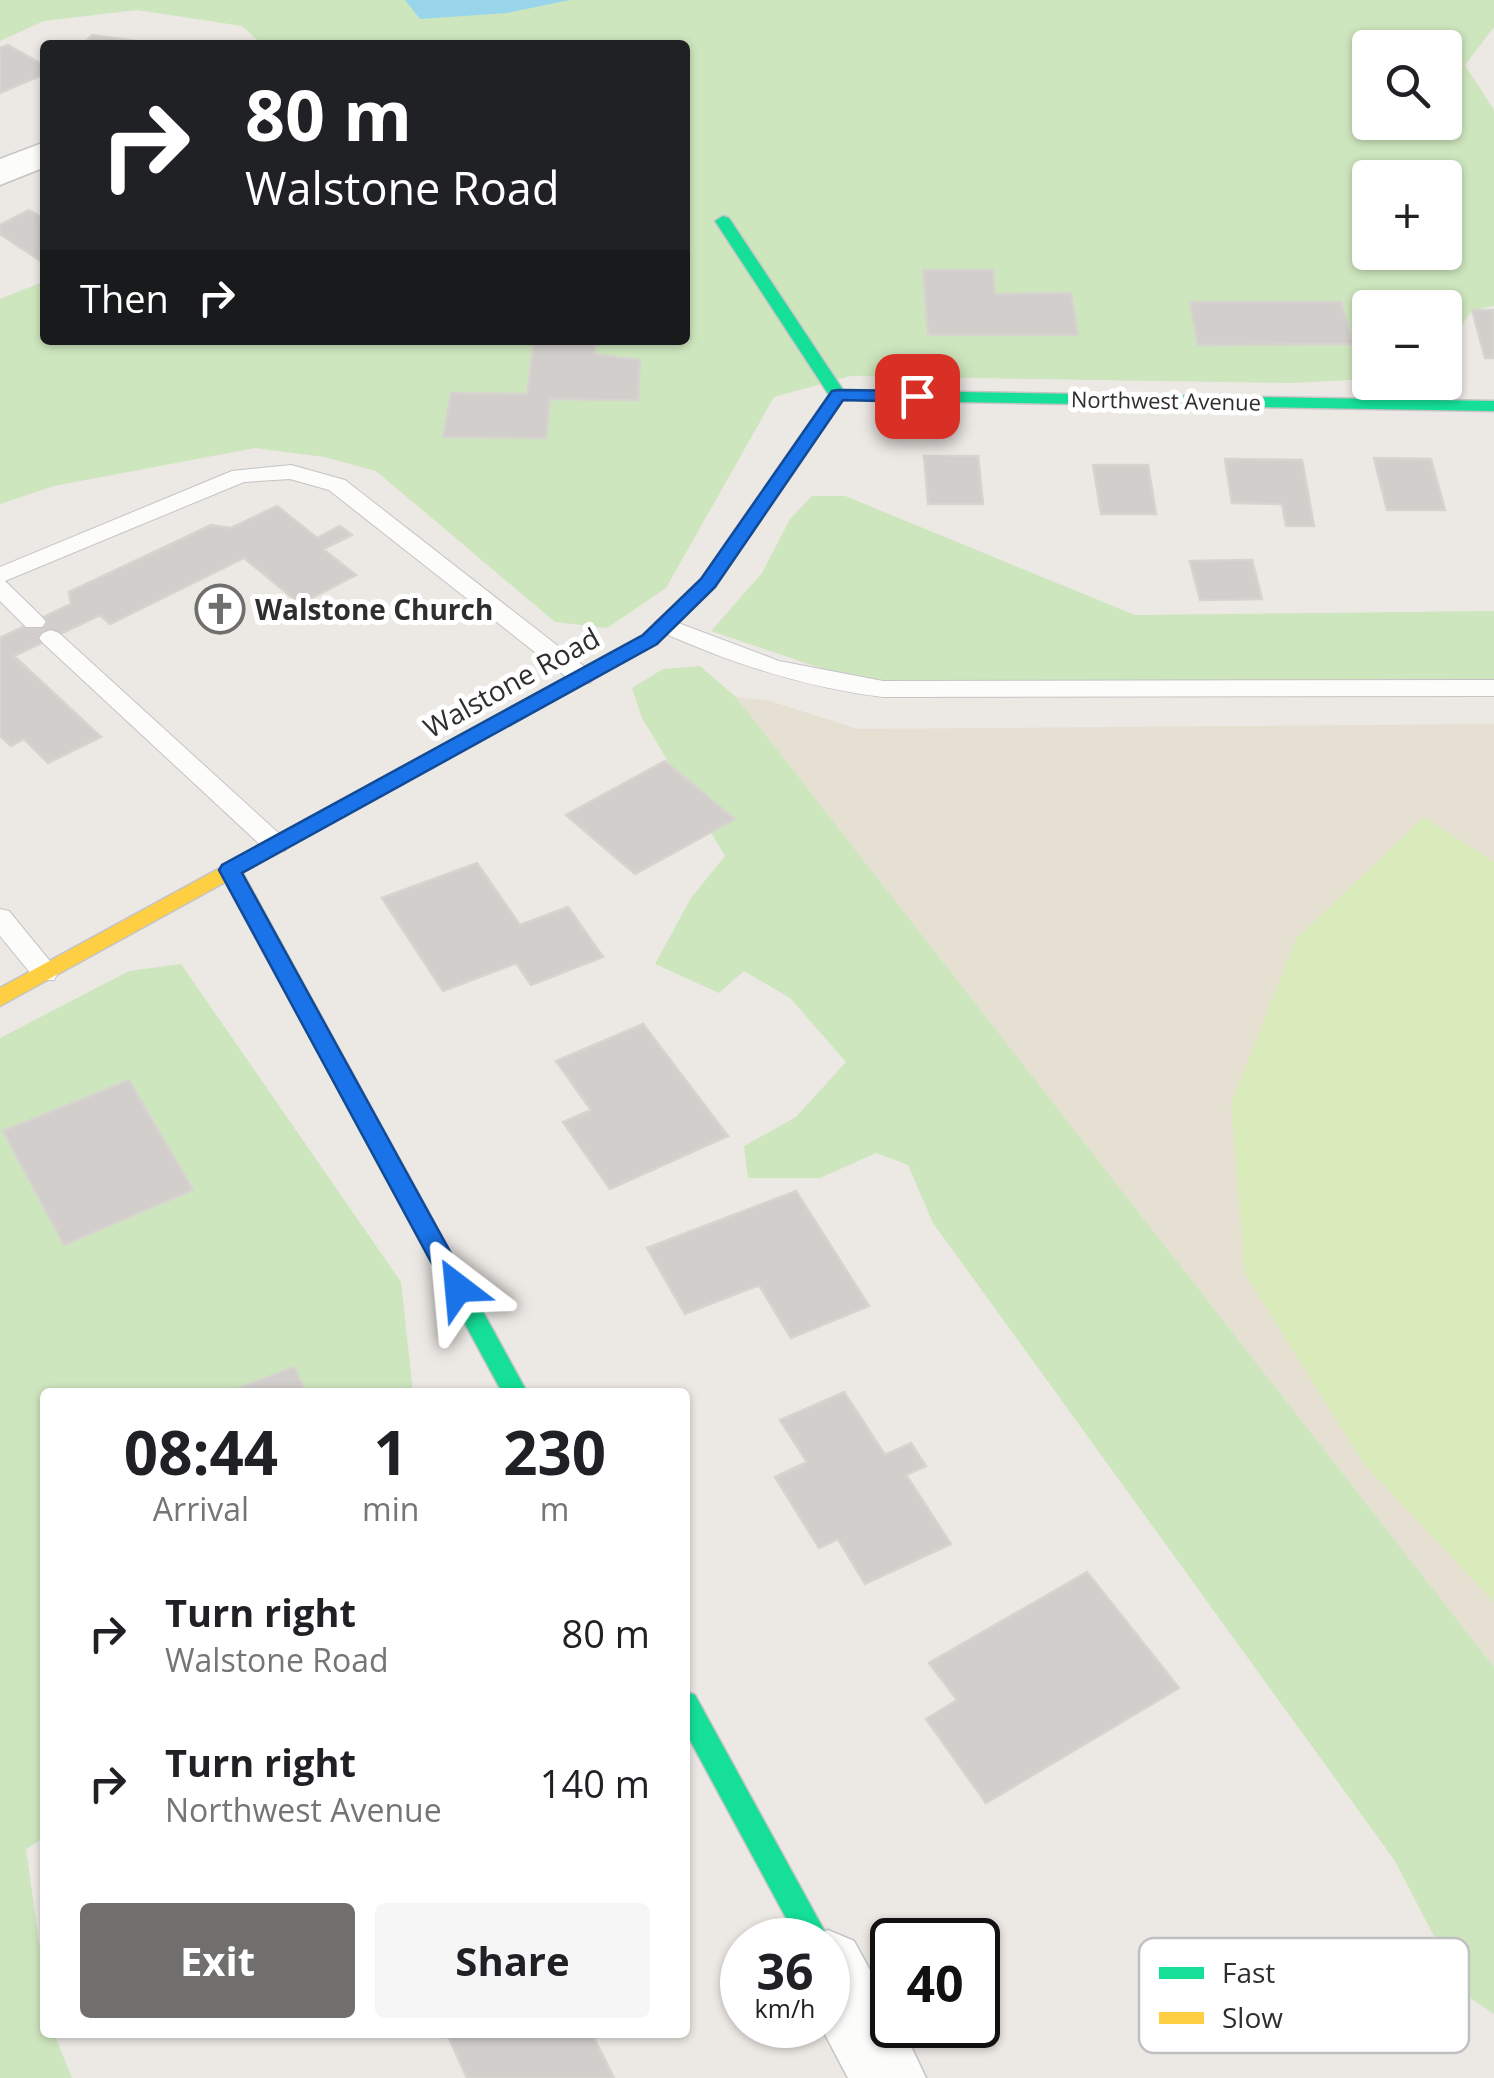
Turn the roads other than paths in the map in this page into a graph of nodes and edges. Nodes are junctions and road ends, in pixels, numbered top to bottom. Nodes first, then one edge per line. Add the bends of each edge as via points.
1 (40, 155) edge
2 (0, 172) edge
3 (723, 221) dead end
4 (838, 395) junction
5 (1494, 406) edge
6 (0, 575) edge
7 (0, 587) edge
8 (665, 625) junction
9 (582, 677) junction
10 (1494, 688) edge
11 (276, 845) junction
12 (230, 870) junction
13 (0, 918) edge
14 (45, 973) junction
15 (0, 998) edge
16 (513, 1388) edge
17 (690, 1713) edge
18 (802, 1918) edge
19 (850, 2006) edge
20 (889, 2078) edge

1 - 2 street
3 - 4 street
4 - 5 street, Northwest Avenue
4 - 8 street, Walstone Road via 708,583
6 - 9 lane via 240,476 316,476 337,484
7 - 11 lane
8 - 9 street, Walstone Road
8 - 10 lane via 760,664 828,684 882,690
9 - 11 street, Walstone Road
11 - 12 street, Walstone Road
12 - 14 street, Walstone Road
12 - 16 street
13 - 14 lane
14 - 15 street, Walstone Road
17 - 18 street
19 - 20 street

